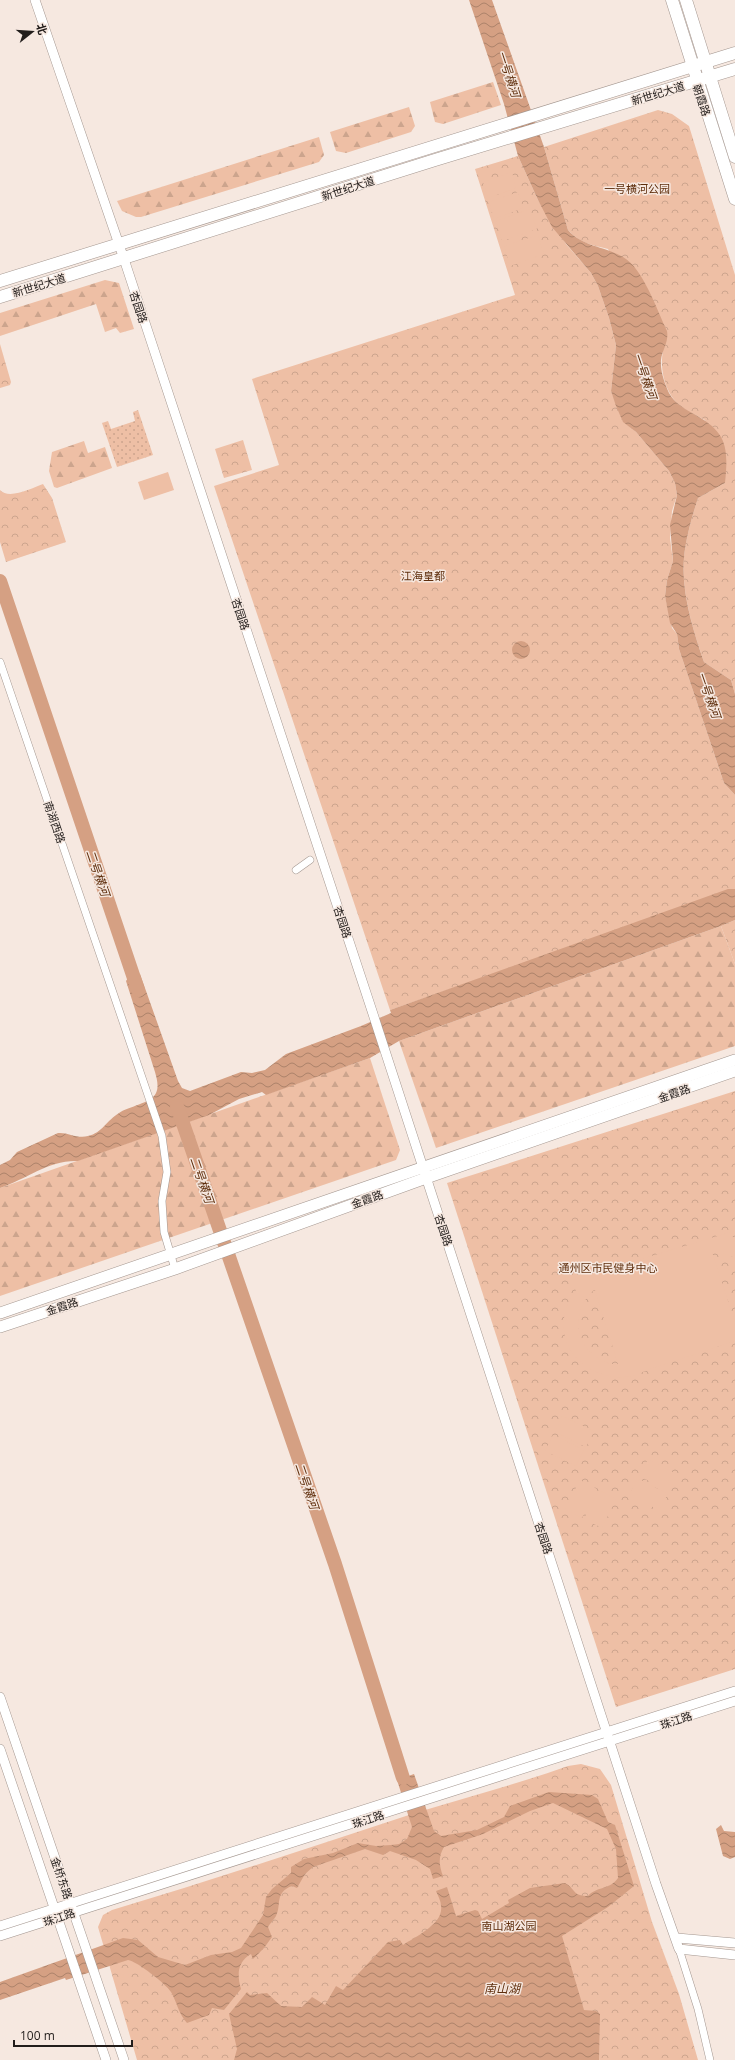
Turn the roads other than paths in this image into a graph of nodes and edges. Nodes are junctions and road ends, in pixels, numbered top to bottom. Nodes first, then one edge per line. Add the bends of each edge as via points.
1 (35, 0) edge
2 (672, 0) edge
3 (686, 0) edge
4 (735, 53) edge
5 (705, 62) junction
6 (692, 66) junction
7 (735, 69) edge
8 (710, 77) junction
9 (696, 82) junction
10 (735, 157) edge
11 (735, 199) edge
12 (118, 245) junction
13 (124, 259) junction
14 (0, 281) edge
15 (0, 297) edge
16 (0, 662) edge
17 (310, 860) dead end
18 (296, 870) dead end
19 (735, 1060) edge
20 (735, 1071) edge
21 (423, 1166) junction
22 (426, 1178) junction
23 (171, 1254) junction
24 (175, 1269) junction
25 (0, 1313) edge
26 (0, 1327) edge
27 (735, 1691) edge
28 (0, 1696) edge
29 (735, 1701) edge
30 (606, 1732) junction
31 (610, 1742) junction
32 (0, 1749) edge
33 (71, 1903) junction
34 (74, 1913) junction
35 (56, 1914) junction
36 (0, 1926) edge
37 (0, 1936) edge
38 (676, 1938) junction
39 (735, 1943) edge
40 (679, 1949) junction
41 (735, 1955) edge
42 (106, 2060) edge
43 (124, 2060) edge
44 (710, 2060) edge

1 - 12 street, 杏园路
2 - 6 main road, 朝霞路
3 - 5 main road, 朝霞路
4 - 5 main road
5 - 6 main road, 新世纪大道
5 - 8 main road, 朝霞路
6 - 9 main road, 朝霞路
6 - 12 main road, 新世纪大道
7 - 8 main road
8 - 9 main road, 新世纪大道
8 - 10 main road, 朝霞路
9 - 11 main road, 朝霞路
9 - 13 main road, 新世纪大道
12 - 13 street, 杏园路
12 - 14 main road, 新世纪大道
13 - 15 main road, 新世纪大道
13 - 21 street, 杏园路
16 - 23 street, 南湖西路 via 162,1136 167,1172 162,1202 164,1232
17 - 18 street
19 - 21 main road, 金霞路
20 - 22 main road, 金霞路
21 - 22 street, 杏园路
21 - 23 main road, 金霞路
22 - 24 main road, 金霞路
22 - 30 street, 杏园路 via 484,1350
23 - 24 street, 南湖西路
23 - 25 main road, 金霞路
24 - 26 main road, 金霞路
27 - 30 street, 珠江路
28 - 33 street, 金桥东路
29 - 31 street, 珠江路
30 - 31 street, 杏园路
30 - 33 street, 珠江路
31 - 34 street, 珠江路
31 - 38 street, 杏园路
32 - 35 street, 金桥东路
33 - 34 street, 金桥东路
33 - 35 street, 珠江路
34 - 35 street, 珠江路
34 - 43 street, 金桥东路
35 - 36 street, 珠江路
35 - 37 street, 珠江路
35 - 42 street, 金桥东路
38 - 39 street
38 - 40 street
40 - 41 street
40 - 44 street via 698,2009

